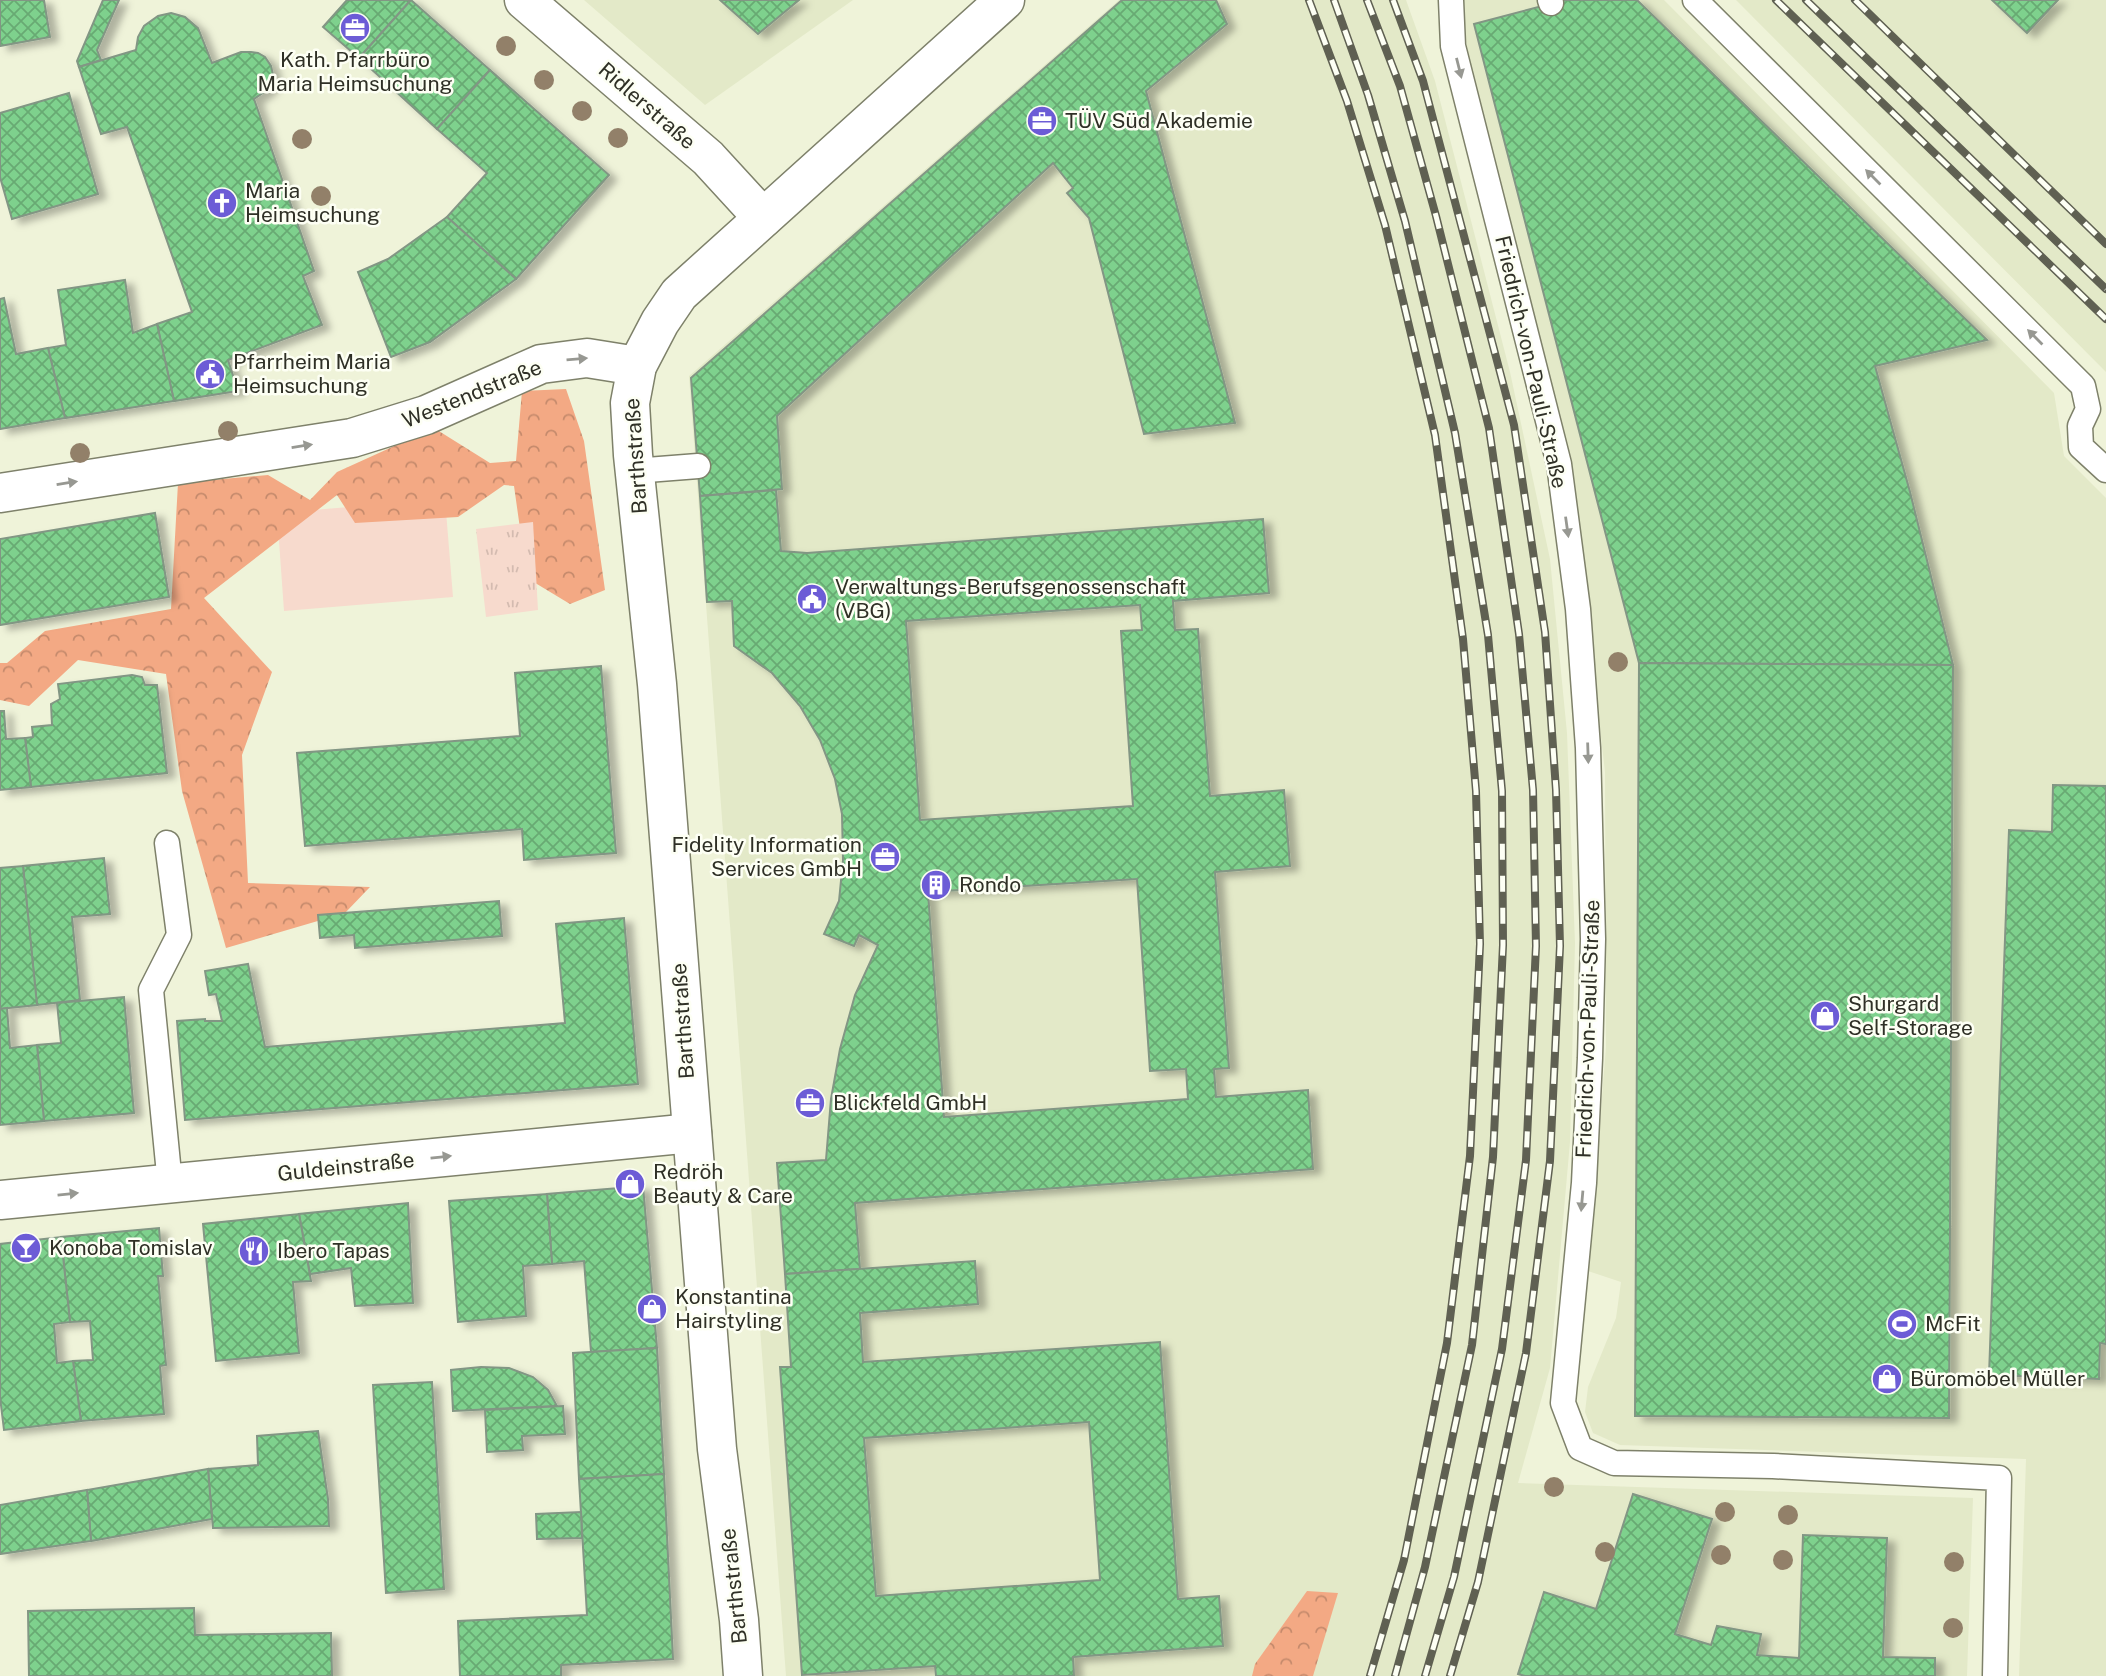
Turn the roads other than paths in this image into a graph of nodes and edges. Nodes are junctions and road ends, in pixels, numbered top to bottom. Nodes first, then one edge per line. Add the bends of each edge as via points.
1 (524, 0) edge
2 (1005, 0) edge
3 (1451, 0) edge
4 (1695, 0) edge
5 (763, 218) junction
6 (637, 366) junction
7 (698, 466) dead end
8 (2106, 470) edge
9 (634, 471) junction
10 (0, 493) edge
11 (167, 843) dead end
12 (692, 1133) junction
13 (170, 1184) junction
14 (0, 1200) edge
15 (743, 1676) edge
16 (1995, 1676) edge

1 - 5 street, Ridlerstraße via 708,158
2 - 5 street
3 -> 16 lane, Friedrich-von-Pauli-Straße via 1453,46 1559,464 1578,609 1588,747 1592,953 1584,1183 1563,1403 1580,1448 1614,1463 1999,1478
8 -> 4 lane via 2081,447 2080,426 2088,409 2083,386
5 - 6 street via 679,294
6 - 9 street, Barthstraße via 630,403
10 -> 6 street, Westendstraße via 352,438 426,415 541,363 587,358
7 - 9 lane
9 - 12 street, Barthstraße via 657,684
11 - 13 lane via 178,935 151,990
13 -> 12 street, Guldeinstraße
12 - 15 street, Barthstraße via 718,1449
14 -> 13 street, Guldeinstraße

